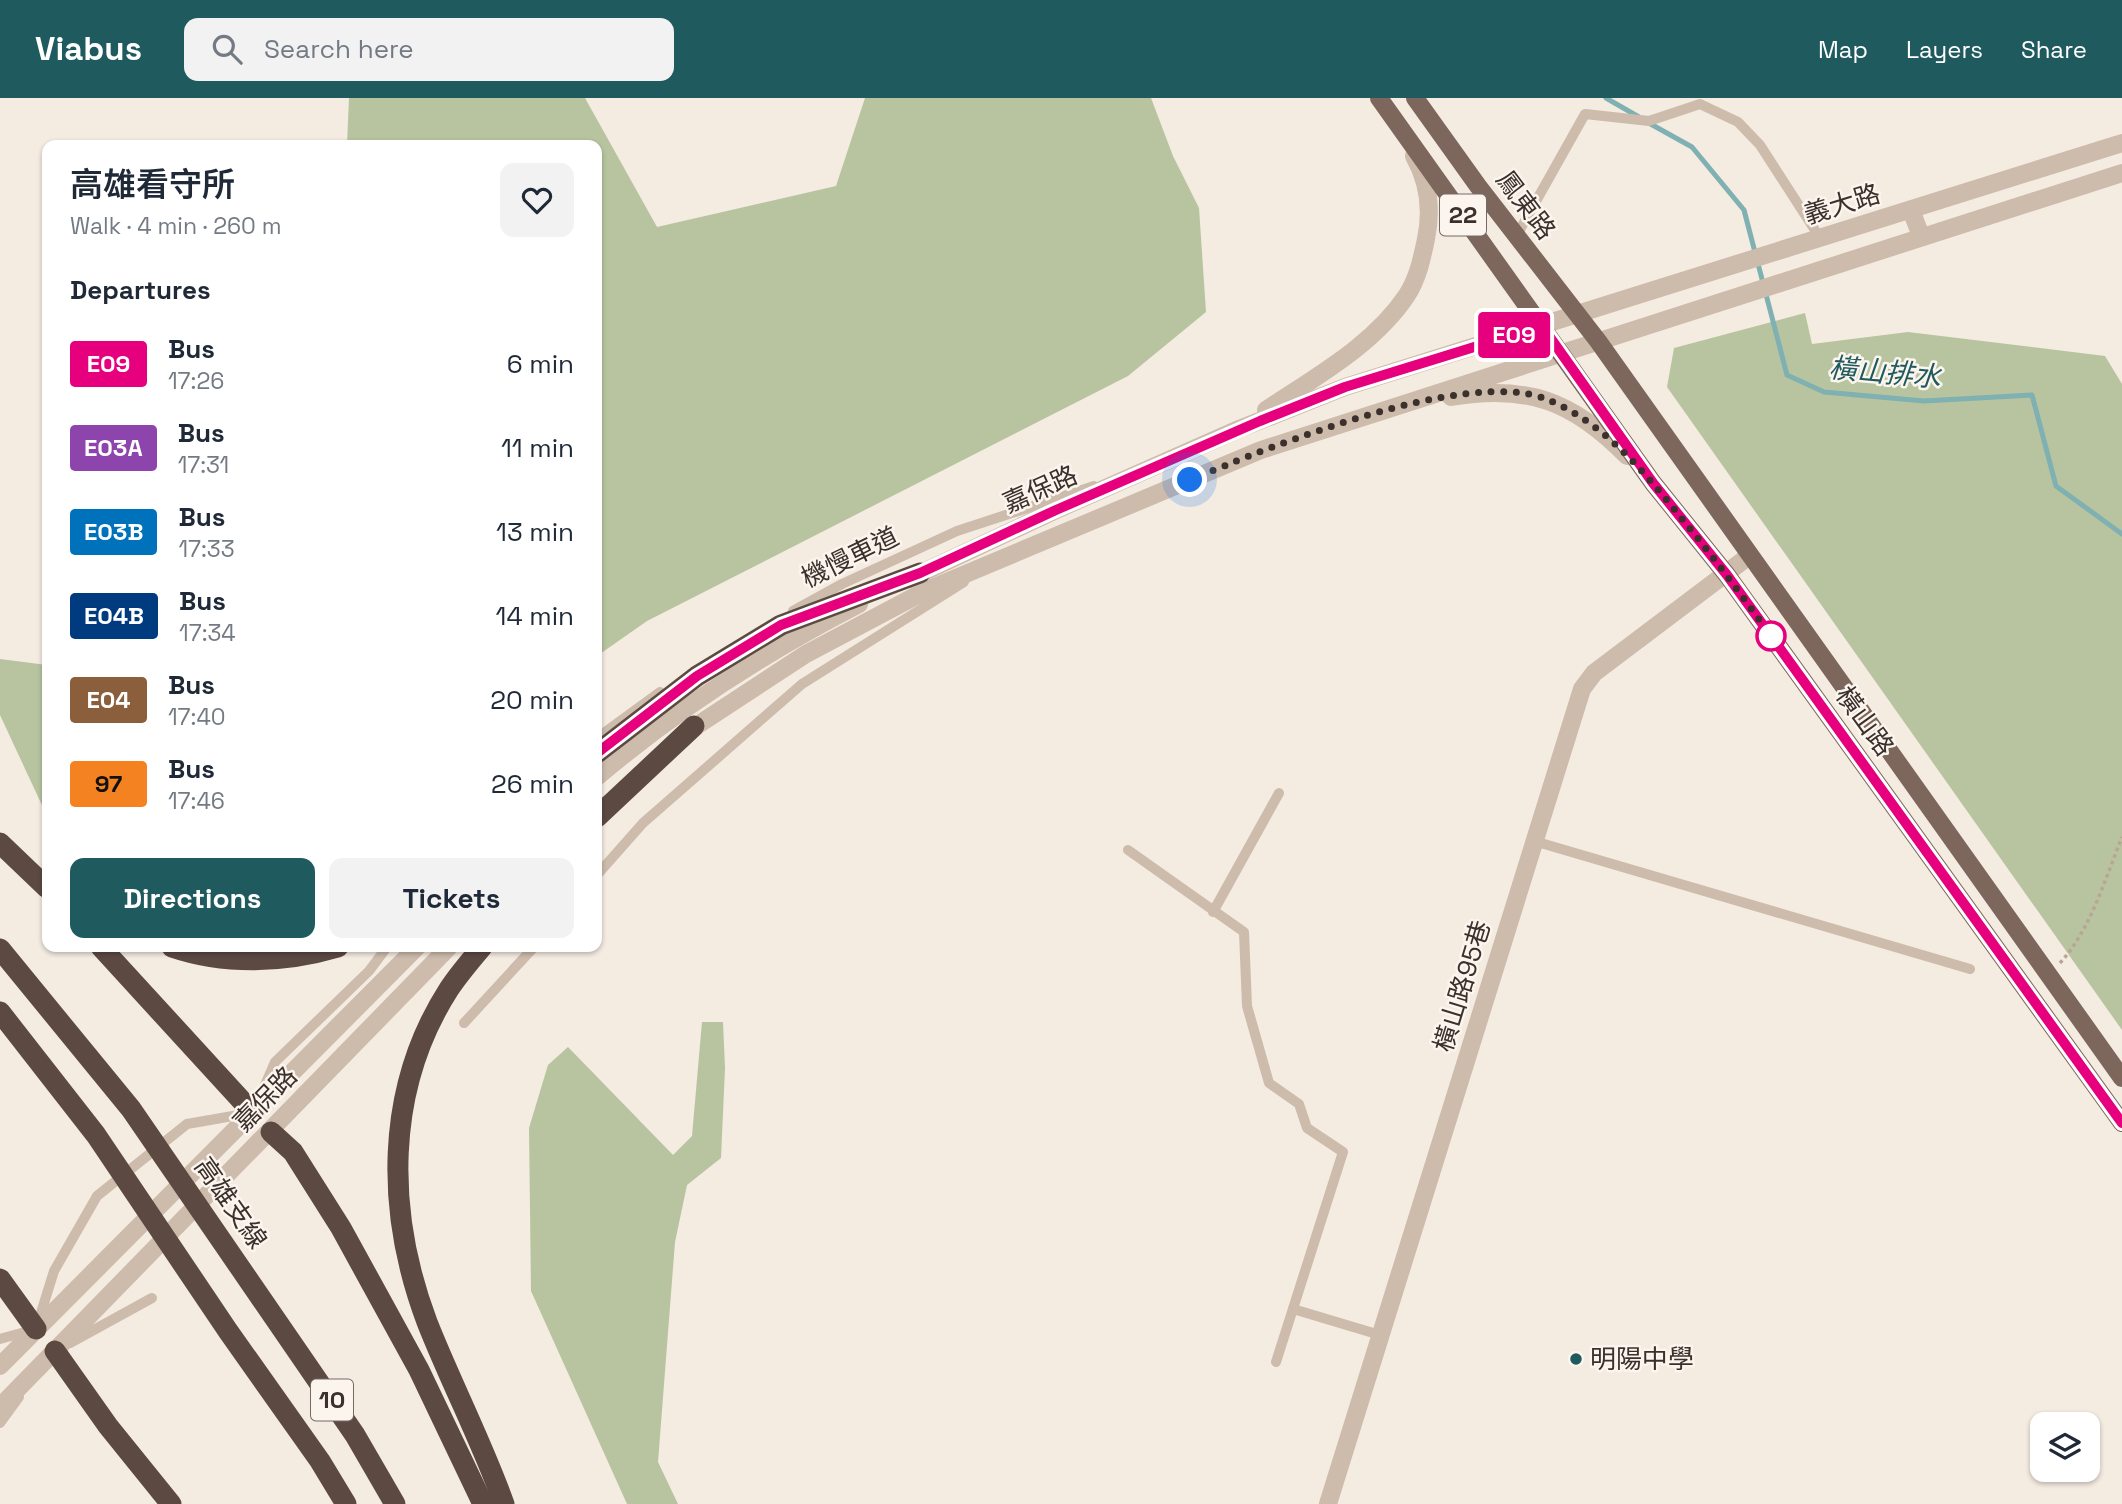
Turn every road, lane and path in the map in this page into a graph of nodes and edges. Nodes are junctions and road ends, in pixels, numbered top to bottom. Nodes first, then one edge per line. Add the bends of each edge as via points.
1 (1415, 98) edge
2 (1381, 101) edge
3 (1699, 101) edge
4 (2122, 143) edge
5 (2122, 173) edge
6 (1911, 209) junction
7 (1517, 235) junction
8 (1922, 236) junction
9 (1820, 238) junction
10 (1577, 316) junction
11 (1542, 326) junction
12 (1598, 341) junction
13 (1562, 353) junction
14 (1396, 406) junction
15 (1239, 429) junction
16 (1150, 470) junction
17 (1653, 483) junction
18 (1749, 556) junction
19 (1002, 558) junction
20 (920, 573) junction
21 (1727, 575) junction
22 (694, 726) junction
23 (602, 734) edge
24 (602, 749) edge
25 (602, 773) edge
26 (1279, 793) dead end
27 (602, 801) edge
28 (602, 812) edge
29 (2122, 836) edge
30 (1534, 841) junction
31 (0, 843) edge
32 (1128, 850) dead end
33 (602, 869) edge
34 (42, 880) edge
35 (1213, 912) junction
36 (0, 949) edge
37 (106, 952) edge
38 (188, 952) edge
39 (319, 952) edge
40 (383, 952) edge
41 (412, 952) edge
42 (444, 952) edge
43 (478, 952) edge
44 (529, 952) edge
45 (1970, 968) dead end
46 (2049, 976) junction
47 (0, 1012) edge
48 (464, 1023) dead end
49 (2122, 1078) edge
50 (253, 1113) junction
51 (2122, 1123) edge
52 (271, 1132) junction
53 (0, 1279) edge
54 (152, 1298) dead end
55 (1293, 1309) junction
56 (36, 1329) junction
57 (1381, 1335) junction
58 (0, 1339) edge
59 (55, 1351) junction
60 (1276, 1362) dead end
61 (0, 1366) edge
62 (0, 1407) edge
63 (0, 1423) edge
64 (171, 1504) edge
65 (346, 1504) edge
66 (395, 1504) edge
67 (483, 1504) edge
68 (504, 1504) edge
69 (1328, 1504) edge

1 - 7 main road, 鳳東路 / 22
2 - 11 main road, 22
2 - 15 street via 1423,171 1428,230 1417,274 1378,329 1341,360
3 - 7 lane via 1649,121 1585,114
3 - 9 lane via 1738,122 1760,145
4 - 6 street, 義大路
5 - 8 street, 義大路
6 - 8 street
6 - 9 street, 義大路
7 - 10 main road, 鳳東路 / 22
8 - 12 street, 義大路
9 - 10 street, 義大路
10 - 11 street, 義大路
10 - 12 main road, 鳳東路 / 22
11 - 13 main road, 22
11 - 15 street, 嘉保路 via 1345,387
12 - 13 street, 義大路
12 - 18 main road, 橫山路 / 22
13 - 14 street, 嘉保路
13 - 17 main road, 橫山路 / 22
14 - 17 street via 1487,392 1544,398 1604,432
14 - 19 street, 嘉保路 via 1261,450
15 - 16 street, 嘉保路
16 - 20 street, 嘉保路
16 - 23 lane, 機慢車道 via 957,531 842,583 707,659
17 - 21 main road, 橫山路 / 22
18 - 21 street, 橫山路95巷
18 - 46 main road, 橫山路 / 22
19 - 22 street, 嘉保路 via 925,591 806,654
19 - 33 lane via 802,684 643,823
20 - 24 highway via 781,625 697,676
20 - 25 street, 嘉保路 via 750,665 644,737
21 - 30 street, 橫山路95巷 via 1594,673 1582,689
21 - 51 main road, 橫山路 / 22
22 - 27 street, 嘉保路
22 - 28 highway
26 - 35 lane
29 - 46 path via 2092,912 2071,951
30 - 45 lane
30 - 57 street, 橫山路95巷
31 - 34 highway
32 - 35 lane
35 - 55 lane via 1244,932 1247,1006 1269,1083 1299,1104 1307,1128 1343,1152
36 - 66 highway, 高雄支線 / 10 via 131,1109 355,1435
37 - 50 highway
38 - 39 highway via 228,960
40 - 50 lane via 275,1062
41 - 50 street, 嘉保路
42 - 52 street, 嘉保路
43 - 68 highway via 449,988 423,1038 404,1094 397,1164 399,1214 409,1269 427,1321
44 - 48 lane
46 - 49 main road, 橫山路 / 22
47 - 65 highway, 10 via 96,1135
50 - 52 street
50 - 56 street, 嘉保路
50 - 56 lane via 187,1124 97,1196 54,1271
52 - 59 street, 嘉保路
52 - 67 highway via 293,1152 341,1228 419,1370
53 - 56 highway
54 - 59 lane
55 - 57 lane
55 - 60 lane
56 - 58 lane
56 - 59 street
56 - 61 street, 嘉保路
57 - 69 street, 橫山路95巷
59 - 62 street, 嘉保路
59 - 63 lane
59 - 64 highway

